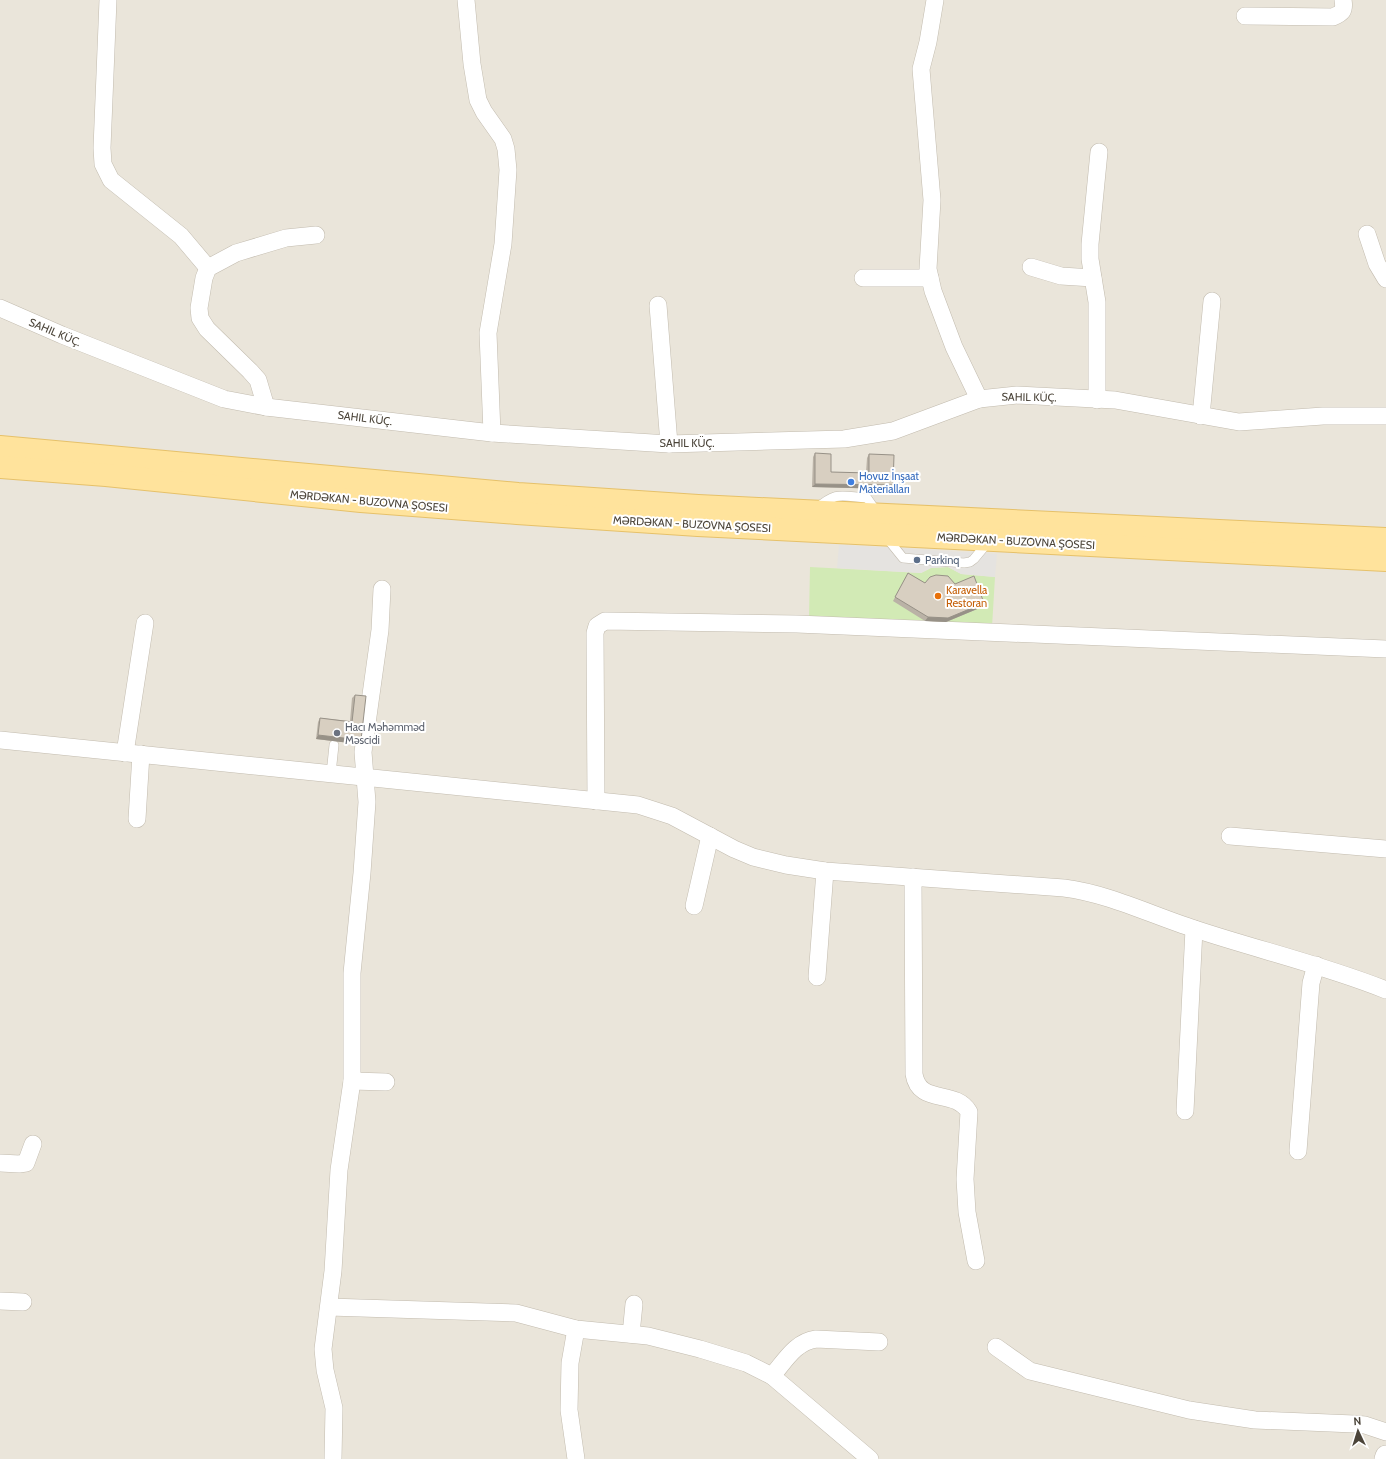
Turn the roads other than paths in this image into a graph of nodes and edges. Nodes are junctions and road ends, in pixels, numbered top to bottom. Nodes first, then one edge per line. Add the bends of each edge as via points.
1 (108, 0) edge
2 (466, 0) edge
3 (935, 0) edge
4 (1343, 0) edge
5 (1245, 16) dead end
6 (1099, 152) dead end
7 (1366, 234) dead end
8 (316, 235) dead end
9 (1031, 267) dead end
10 (208, 268) junction
11 (863, 278) dead end
12 (930, 278) junction
13 (1093, 278) junction
14 (1386, 278) edge
15 (1212, 302) dead end
16 (658, 305) dead end
17 (0, 308) edge
18 (979, 400) junction
19 (1097, 400) junction
20 (266, 407) junction
21 (1201, 416) junction
22 (1386, 416) edge
23 (492, 433) junction
24 (669, 444) junction
25 (0, 447) edge
26 (0, 467) edge
27 (881, 524) junction
28 (1386, 539) edge
29 (1386, 560) edge
30 (382, 589) dead end
31 (145, 622) dead end
32 (1386, 650) edge
33 (0, 740) edge
34 (334, 745) dead end
35 (133, 753) junction
36 (331, 774) junction
37 (364, 777) junction
38 (596, 801) junction
39 (137, 820) dead end
40 (710, 836) junction
41 (1230, 836) dead end
42 (1386, 849) edge
43 (825, 871) junction
44 (913, 876) junction
45 (694, 906) dead end
46 (1194, 929) junction
47 (1316, 965) junction
48 (817, 976) dead end
49 (1386, 990) edge
50 (352, 1081) junction
51 (386, 1082) dead end
52 (1185, 1111) dead end
53 (33, 1144) dead end
54 (1298, 1151) dead end
55 (0, 1163) edge
56 (976, 1261) dead end
57 (0, 1301) edge
58 (23, 1302) dead end
59 (634, 1304) dead end
60 (329, 1307) junction
61 (576, 1329) junction
62 (631, 1334) junction
63 (879, 1342) dead end
64 (996, 1347) dead end
65 (772, 1376) junction
66 (1386, 1432) edge
67 (1386, 1456) edge
68 (333, 1459) edge
69 (576, 1459) edge
70 (870, 1459) edge
71 (1384, 1459) edge

1 - 10 street via 102,148 106,172 117,186 181,236
2 - 23 street via 478,100 503,139 508,170 503,244 488,333
3 - 12 street via 921,69 932,200 928,256
4 - 5 street via 1342,14 1332,18
6 - 13 street via 1090,244
7 - 14 street via 1377,264
8 - 10 street via 268,242 236,253
9 - 13 street via 1061,276
10 - 20 street via 199,308 200,318 207,329 258,380
11 - 12 street
12 - 18 street via 954,347
13 - 19 street via 1097,302
15 - 21 street
16 - 24 street
17 - 20 street, SAHIL KÜÇ. via 224,399
18 - 19 street, SAHIL KÜÇ. via 1017,395
18 - 24 street, SAHIL KÜÇ. via 893,431 864,437
19 - 21 street, SAHIL KÜÇ. via 1137,403
20 - 23 street, SAHIL KÜÇ.
21 - 22 street, SAHIL KÜÇ. via 1238,422 1323,416
23 - 24 street, SAHIL KÜÇ.
25 - 27 main road, MƏRDƏKAN - BUZOVNA ŞOSESI via 510,493 814,512
26 - 27 main road, MƏRDƏKAN - BUZOVNA ŞOSESI via 361,501 698,525
27 - 28 main road, MƏRDƏKAN - BUZOVNA ŞOSESI
27 - 29 main road, MƏRDƏKAN - BUZOVNA ŞOSESI via 990,540
30 - 37 street via 380,630 363,752
31 - 35 street
32 - 38 street via 798,624 605,621 597,626 595,633
33 - 35 street
34 - 36 lane
35 - 36 street
35 - 39 street
36 - 37 street
37 - 38 street
37 - 50 street via 367,812 352,973
38 - 40 street via 654,809
40 - 43 street via 753,857
40 - 45 street
41 - 42 street
43 - 44 street
43 - 48 street
44 - 46 street via 1082,890
44 - 56 street via 916,1084 931,1094 958,1101 965,1105 969,1112 965,1179 967,1212
46 - 47 street
46 - 52 street
47 - 49 street
47 - 54 street via 1311,983
50 - 51 street
50 - 60 street via 339,1170
53 - 55 street via 26,1163
57 - 58 street
59 - 62 street
60 - 61 street via 516,1313
60 - 68 street via 323,1358 334,1408
61 - 62 street
61 - 69 street via 570,1363 569,1410
62 - 65 street via 732,1358
63 - 65 street via 807,1340 799,1344
64 - 66 street via 1030,1371 1188,1410 1255,1420 1360,1424
65 - 70 street
67 - 71 street

